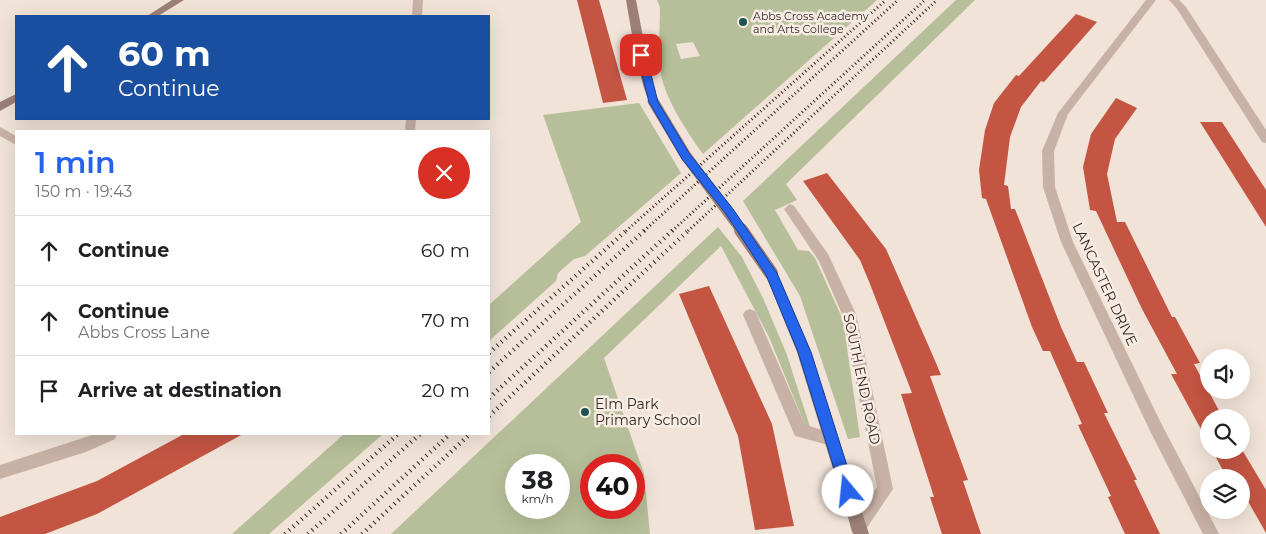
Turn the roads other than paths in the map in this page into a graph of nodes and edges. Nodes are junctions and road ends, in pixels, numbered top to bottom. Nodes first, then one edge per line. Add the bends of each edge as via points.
1 (179, 0) edge
2 (418, 0) edge
3 (631, 0) edge
4 (1151, 0) edge
5 (1174, 0) edge
6 (154, 15) edge
7 (417, 15) edge
8 (15, 98) edge
9 (0, 107) edge
10 (0, 131) edge
11 (1266, 139) edge
12 (15, 140) edge
13 (790, 209) dead end
14 (750, 315) dead end
15 (108, 435) edge
16 (832, 439) junction
17 (0, 472) edge
18 (860, 530) edge
19 (1211, 534) edge

1 - 6 street
2 - 7 street
3 - 16 street, SOUTH END ROAD, bridge via 653,102 686,156 730,212 771,273 804,352
4 - 19 street, LANCASTER DRIVE via 1063,113 1048,151 1049,187 1066,242
5 - 11 street
8 - 9 street
10 - 12 street
13 - 18 street, SOUTH END ROAD via 824,258 849,314 885,489
14 - 16 street via 800,431
15 - 17 street
16 - 18 street, SOUTH END ROAD

